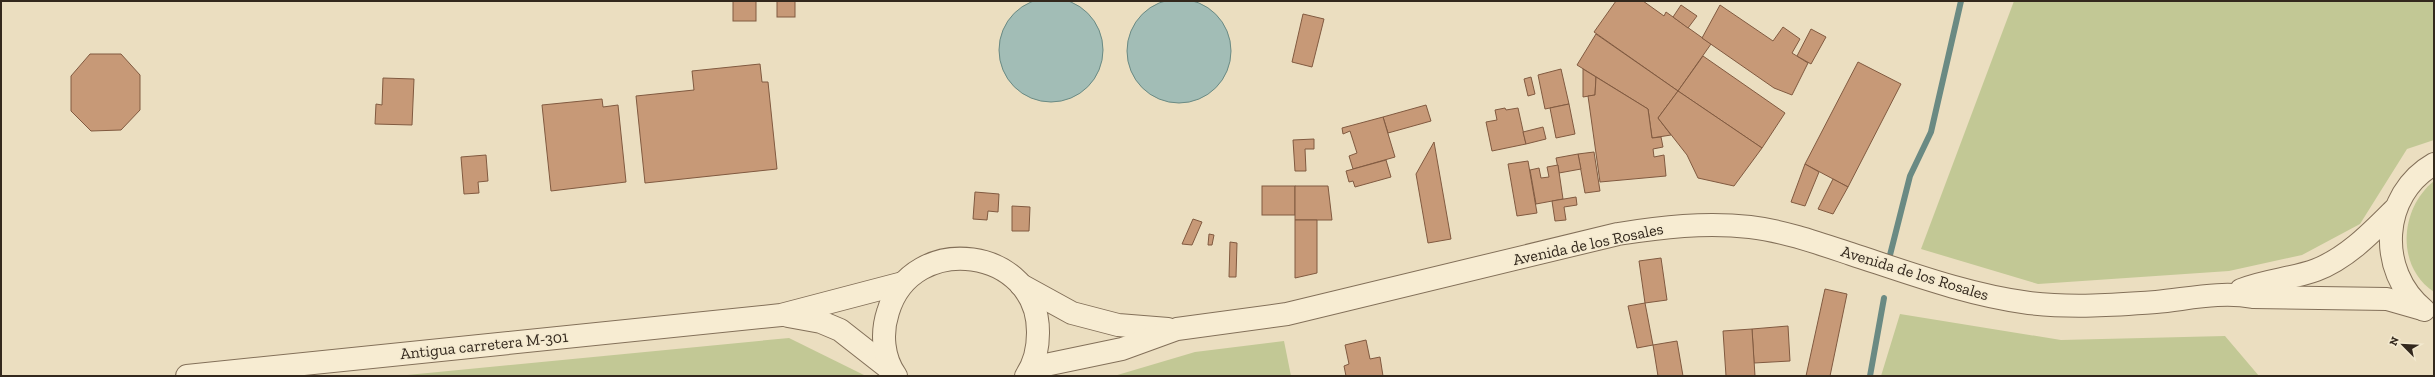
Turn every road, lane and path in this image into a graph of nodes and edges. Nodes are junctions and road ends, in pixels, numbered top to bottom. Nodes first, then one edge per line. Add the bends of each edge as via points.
1 (2434, 164) edge
2 (2394, 210) junction
3 (903, 283) junction
4 (1020, 284) junction
5 (2234, 293) junction
6 (2428, 313) edge
7 (781, 315) junction
8 (1177, 329) junction
9 (1029, 372) edge
10 (894, 373) edge
11 (187, 376) edge

1 - 2 street via 2406,188
2 - 5 street, Avenida de los Rosales via 2367,237 2340,258 2316,270
2 - 6 street via 2390,237 2393,264 2404,289
3 - 4 street via 924,267 949,258 975,258 1000,268
3 - 7 street, Antigua carretera M-301
3 - 10 street via 890,303 884,325 884,348
4 - 8 street, Avenida de los Rosales via 1072,313 1118,325
4 - 9 street via 1032,303 1038,324 1038,347
5 - 6 street, Avenida de los Rosales via 2253,297 2387,299
5 - 8 street, Avenida de los Rosales via 2156,302 2066,305 2030,303 1933,281 1795,237 1751,227 1704,224 1618,234 1287,314
7 - 10 street, Antigua carretera M-301 via 821,322 840,330
7 - 11 street, Antigua carretera M-301
8 - 9 street, Avenida de los Rosales via 1122,349

